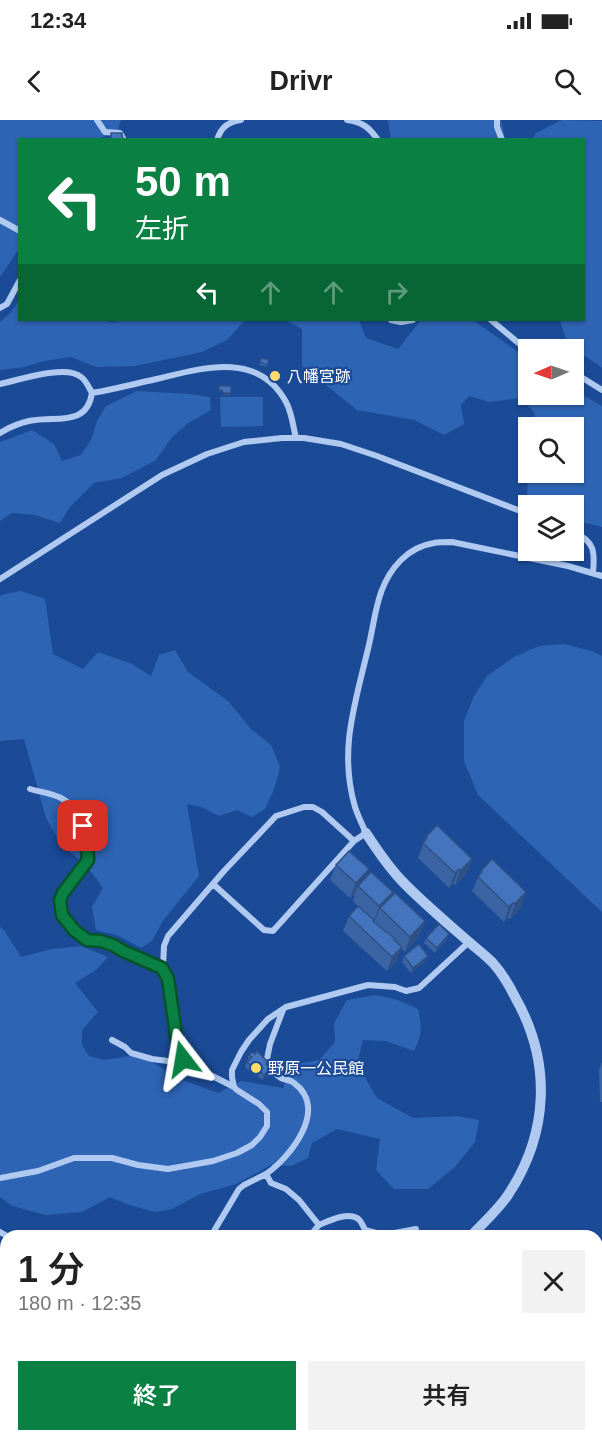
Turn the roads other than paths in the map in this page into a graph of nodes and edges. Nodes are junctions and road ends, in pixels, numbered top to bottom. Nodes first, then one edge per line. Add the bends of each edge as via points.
1 (97, 120) edge
2 (241, 120) edge
3 (347, 120) edge
4 (497, 120) edge
5 (358, 121) edge
6 (123, 138) edge
7 (218, 138) edge
8 (376, 138) edge
9 (501, 138) edge
10 (0, 220) edge
11 (18, 230) edge
12 (18, 283) edge
13 (0, 308) edge
14 (492, 321) edge
15 (499, 321) edge
16 (504, 331) junction
17 (518, 343) edge
18 (584, 379) edge
19 (0, 384) edge
20 (602, 390) edge
21 (92, 393) junction
22 (0, 433) edge
23 (296, 438) junction
24 (518, 510) edge
25 (584, 538) edge
26 (593, 573) junction
27 (602, 576) edge
28 (0, 579) edge
29 (30, 789) dead end
30 (366, 833) junction
31 (354, 840) junction
32 (213, 884) junction
33 (469, 942) junction
34 (162, 968) junction
35 (283, 1009) junction
36 (112, 1040) dead end
37 (184, 1060) junction
38 (234, 1087) junction
39 (266, 1174) junction
40 (0, 1179) edge
41 (319, 1225) junction
42 (416, 1229) dead end
43 (214, 1230) edge
44 (315, 1230) edge
45 (365, 1230) edge
46 (413, 1230) edge
47 (477, 1230) edge

1 - 6 street via 105,132 120,133
2 - 7 street via 225,125
3 - 5 street
4 - 9 street
5 - 8 street
10 - 11 street
12 - 13 street
14 - 16 street
15 - 16 street
16 - 17 street
18 - 20 street
19 - 21 street via 50,373 73,373 82,377
21 - 22 street via 91,404 71,419 33,420
21 - 23 street via 217,366 241,368 259,374 279,392 289,410
23 - 24 street via 341,444
23 - 28 street via 244,442 162,475
25 - 26 street via 595,554
26 - 27 street
26 - 30 street via 452,542 421,547 394,567 384,582 377,606 349,732 350,787
29 - 34 street via 67,801 85,834 88,860 63,893 62,915 87,940 113,945
30 - 31 street
30 - 33 street via 402,881
31 - 32 street via 322,812 304,807 276,816
31 - 32 street via 273,931 264,930
32 - 34 street via 168,936
33 - 35 street via 419,988 406,991 368,985
33 - 47 street via 493,963 524,1012 542,1076 540,1113 521,1173 507,1197
34 - 37 street via 168,979 178,1048
35 - 38 street via 263,1024 241,1052 232,1070
35 - 39 street via 267,1059 275,1074 294,1082 304,1095 308,1119 289,1152
36 - 37 street via 131,1053 152,1059
37 - 38 street
38 - 40 street via 267,1112 267,1126 260,1137 237,1153 168,1169 112,1158 74,1158
39 - 41 street via 271,1183 299,1200
39 - 43 street via 238,1189
41 - 44 street
41 - 45 street via 353,1216
42 - 46 street

